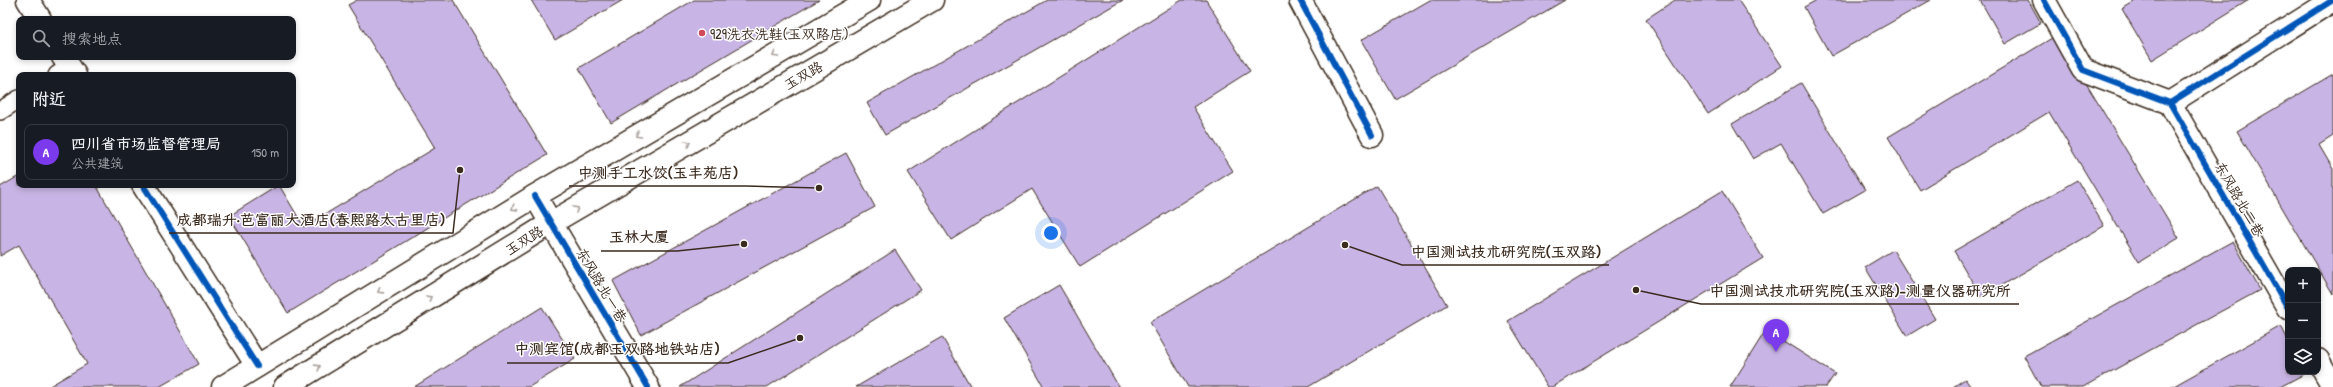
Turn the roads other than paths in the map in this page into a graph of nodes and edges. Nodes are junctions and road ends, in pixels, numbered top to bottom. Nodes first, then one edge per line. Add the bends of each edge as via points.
1 (28, 0) edge
2 (869, 0) edge
3 (932, 0) edge
4 (1300, 0) edge
5 (2044, 0) edge
6 (2333, 0) edge
7 (38, 16) edge
8 (16, 101) edge
9 (2170, 103) junction
10 (0, 111) edge
11 (1372, 135) dead end
12 (146, 188) edge
13 (535, 196) junction
14 (551, 223) junction
15 (2285, 303) edge
16 (2321, 365) edge
17 (257, 366) junction
18 (2333, 386) edge
19 (223, 387) edge
20 (285, 387) edge
21 (648, 387) edge

1 - 7 main road
2 -> 13 main road
14 -> 3 main road, 玉双路
4 - 11 main road
5 - 9 main road via 2083,70
6 - 9 main road
8 - 10 lane
9 - 15 main road, 东风路北二巷
12 - 17 main road
13 - 14 main road, 东风路北一巷
13 -> 17 main road
20 -> 14 main road, 玉双路
14 - 21 main road, 东风路北一巷
16 - 18 main road
17 - 19 main road

